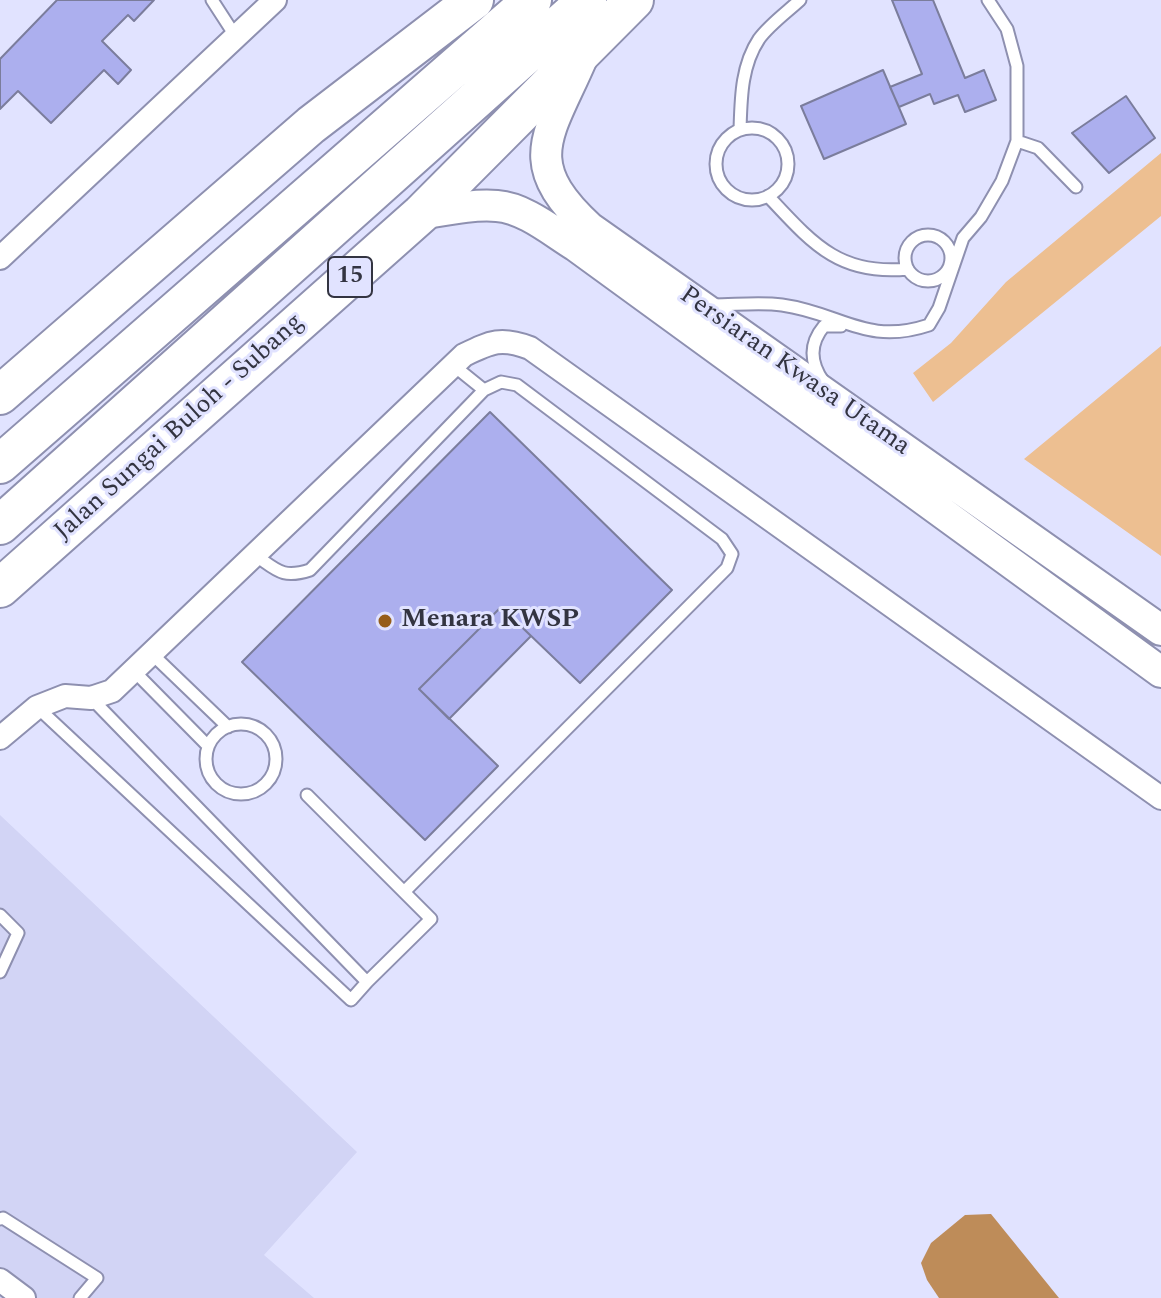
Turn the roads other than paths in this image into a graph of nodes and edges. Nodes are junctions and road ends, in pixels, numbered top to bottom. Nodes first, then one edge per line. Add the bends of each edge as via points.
1 (212, 0) edge
2 (275, 0) edge
3 (474, 0) edge
4 (532, 0) edge
5 (634, 0) edge
6 (800, 0) edge
7 (988, 0) edge
8 (583, 3) edge
9 (236, 37) junction
10 (584, 52) junction
11 (740, 130) junction
12 (1017, 141) junction
13 (1076, 187) dead end
14 (768, 196) junction
15 (421, 214) junction
16 (0, 258) edge
17 (952, 266) junction
18 (908, 269) junction
19 (699, 305) junction
20 (849, 326) junction
21 (453, 365) junction
22 (484, 390) junction
23 (0, 395) edge
24 (837, 402) junction
25 (0, 464) edge
26 (0, 525) edge
27 (255, 555) junction
28 (0, 588) edge
29 (1161, 630) edge
30 (151, 653) junction
31 (133, 670) junction
32 (1161, 672) edge
33 (91, 698) junction
34 (37, 707) junction
35 (228, 727) junction
36 (0, 738) edge
37 (208, 746) junction
38 (307, 795) dead end
39 (1161, 798) edge
40 (404, 892) junction
41 (0, 915) edge
42 (0, 972) edge
43 (367, 982) junction
44 (0, 1219) edge
45 (0, 1280) edge
46 (24, 1298) edge
47 (80, 1298) edge

1 - 9 lane
2 - 9 street
3 - 23 highway via 311,125
4 - 25 highway
5 - 10 highway, Jalan Sungai Buloh - Subang / 15
6 - 11 lane via 760,38 749,60
7 - 12 lane via 1007,29 1017,66
8 - 26 highway, Jalan Sungai Buloh - Subang
9 - 16 street
10 - 15 highway, Jalan Sungai Buloh - Subang / 15
10 - 19 street, Persiaran Kwasa Utama via 546,139 551,184 590,228
11 - 14 lane via 763,130 782,144 785,179
11 - 14 lane via 721,144 718,178 745,199
12 - 13 lane via 1038,148
12 - 17 lane via 1002,181 963,238
14 - 18 lane via 815,245 844,261 879,272
15 - 28 highway, Jalan Sungai Buloh - Subang / 15
15 - 32 street, Persiaran Kwasa Utama via 500,206 576,246
17 - 18 lane via 935,281 919,280
17 - 18 lane via 946,243 926,235 908,248
17 - 20 lane via 929,325 876,333
19 - 20 lane via 782,305
19 - 24 street, Persiaran Kwasa Utama
20 - 24 lane via 824,326 812,355 816,372
21 - 22 lane
21 - 27 street
21 - 39 street via 490,342 530,348
22 - 27 lane via 310,570 282,574
22 - 40 lane via 501,382 517,385 722,539 732,554 727,568
24 - 29 street, Persiaran Kwasa Utama
27 - 30 street
30 - 31 street
30 - 35 lane
31 - 33 street via 112,691
31 - 37 lane
33 - 34 street via 65,696
33 - 43 lane
34 - 36 street
34 - 43 lane via 351,1000
35 - 37 lane
35 - 37 lane via 251,726 271,740 276,763 267,784 245,795 222,789 208,770
38 - 40 lane
40 - 43 lane via 431,919
41 - 42 lane via 18,933
44 - 47 lane via 97,1278
45 - 46 street

